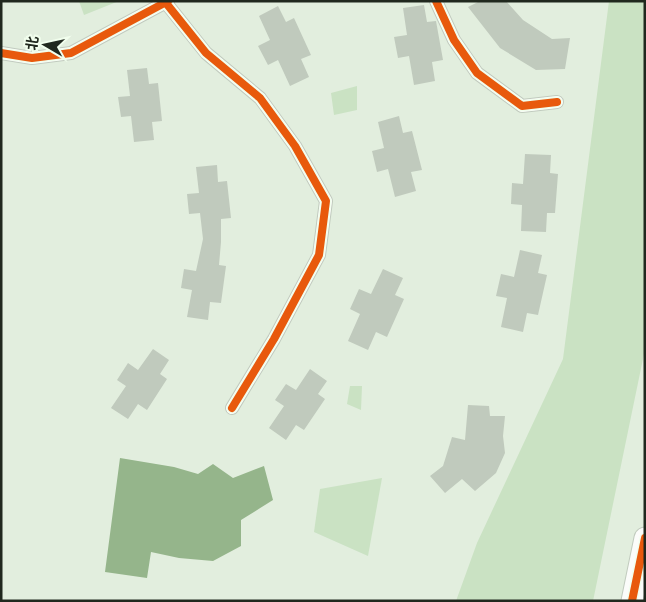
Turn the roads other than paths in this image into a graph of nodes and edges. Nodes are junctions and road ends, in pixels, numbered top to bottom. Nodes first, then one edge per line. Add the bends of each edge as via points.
1 (436, 1) edge
2 (167, 2) edge
3 (1, 53) edge
4 (558, 102) dead end
5 (232, 408) dead end
6 (645, 538) edge
7 (632, 601) edge

1 - 4 street via 454,40 477,73 522,106
2 - 3 street via 71,53 32,58
2 - 5 street via 206,52 260,98 295,146 326,201 319,255
6 - 7 main road

